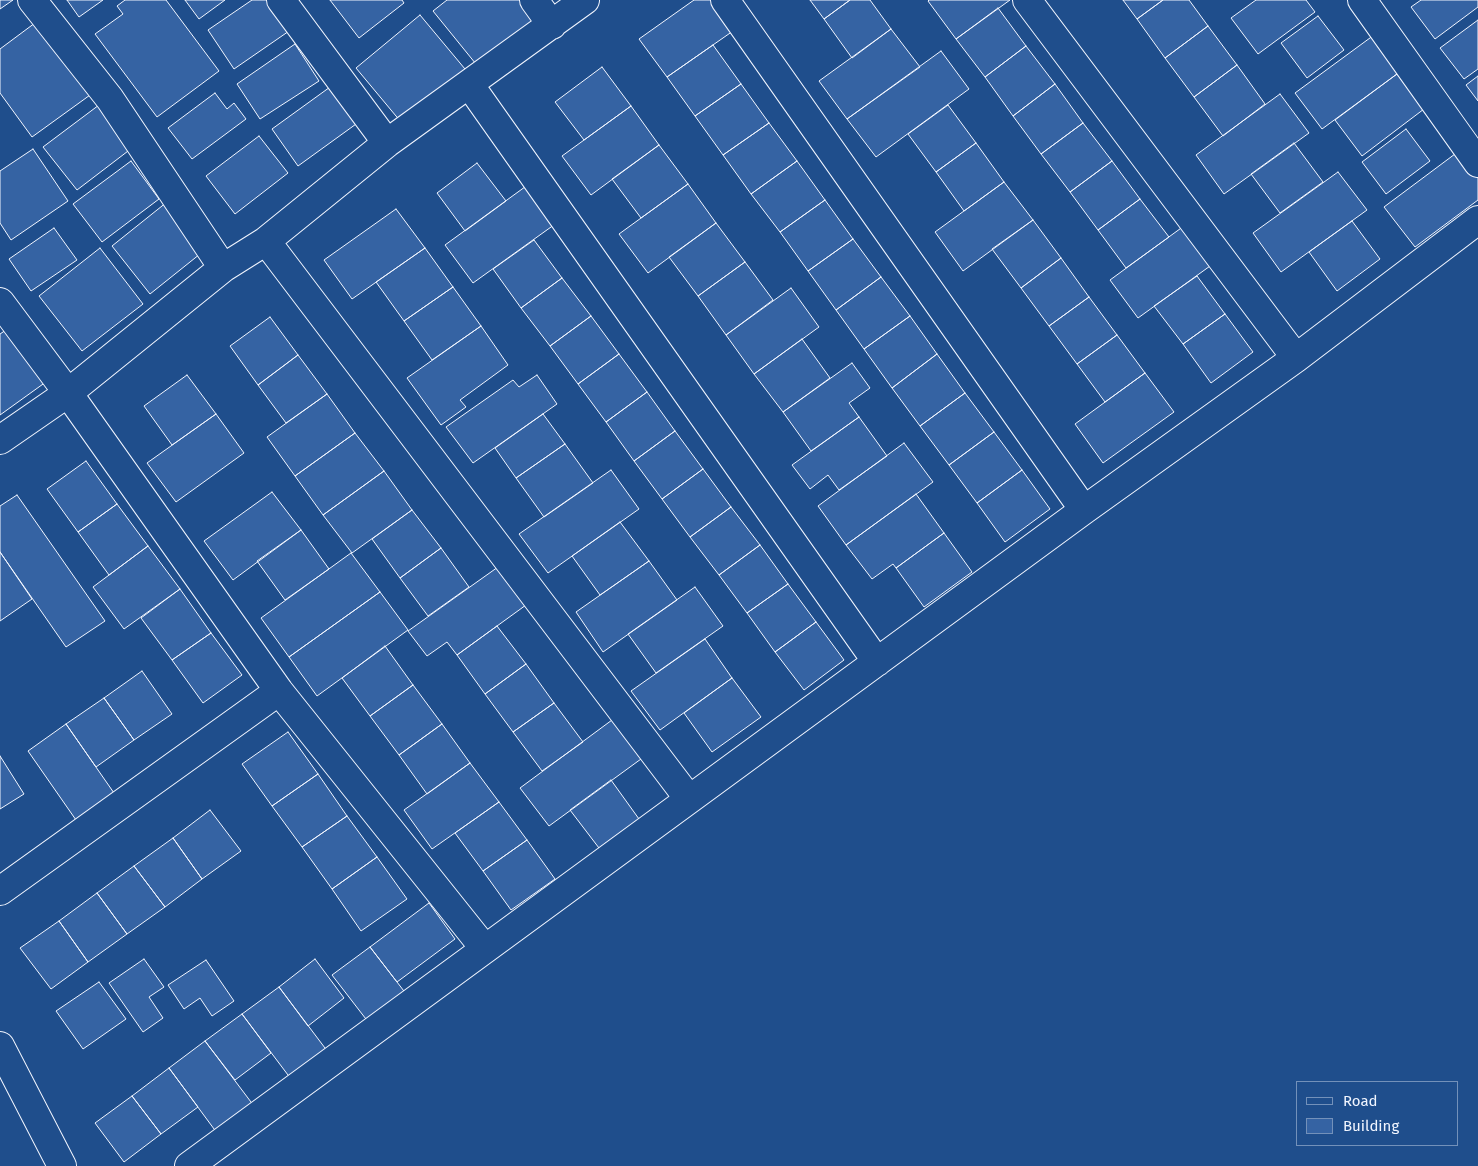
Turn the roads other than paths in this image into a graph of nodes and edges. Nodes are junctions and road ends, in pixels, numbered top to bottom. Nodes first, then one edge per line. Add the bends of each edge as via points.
1 (32, 0) edge
2 (281, 0) edge
3 (534, 0) edge
4 (585, 0) edge
5 (725, 0) edge
6 (1027, 0) edge
7 (1362, 0) edge
8 (552, 25) junction
9 (469, 84) junction
10 (386, 143) junction
11 (1478, 163) edge
12 (1478, 220) edge
13 (266, 241) junction
14 (223, 268) junction
15 (0, 302) edge
16 (1296, 358) junction
17 (68, 393) junction
18 (0, 440) edge
19 (1084, 510) junction
20 (877, 662) junction
21 (279, 691) junction
22 (689, 799) junction
23 (0, 891) edge
24 (485, 949) junction
25 (0, 1046) edge
26 (62, 1166) edge
27 (189, 1166) edge

1 - 14 street via 110,99
2 - 10 street
3 - 8 street
4 - 8 street
5 - 19 street
6 - 16 street
7 - 11 street
8 - 9 street
9 - 10 street
9 - 20 street
10 - 13 street
12 - 16 street
13 - 14 street
13 - 22 street
14 - 17 street
15 - 17 street
16 - 19 street
17 - 18 street
17 - 21 street
19 - 20 street
20 - 22 street
21 - 23 street
21 - 24 street
22 - 24 street
24 - 27 street
25 - 26 street

